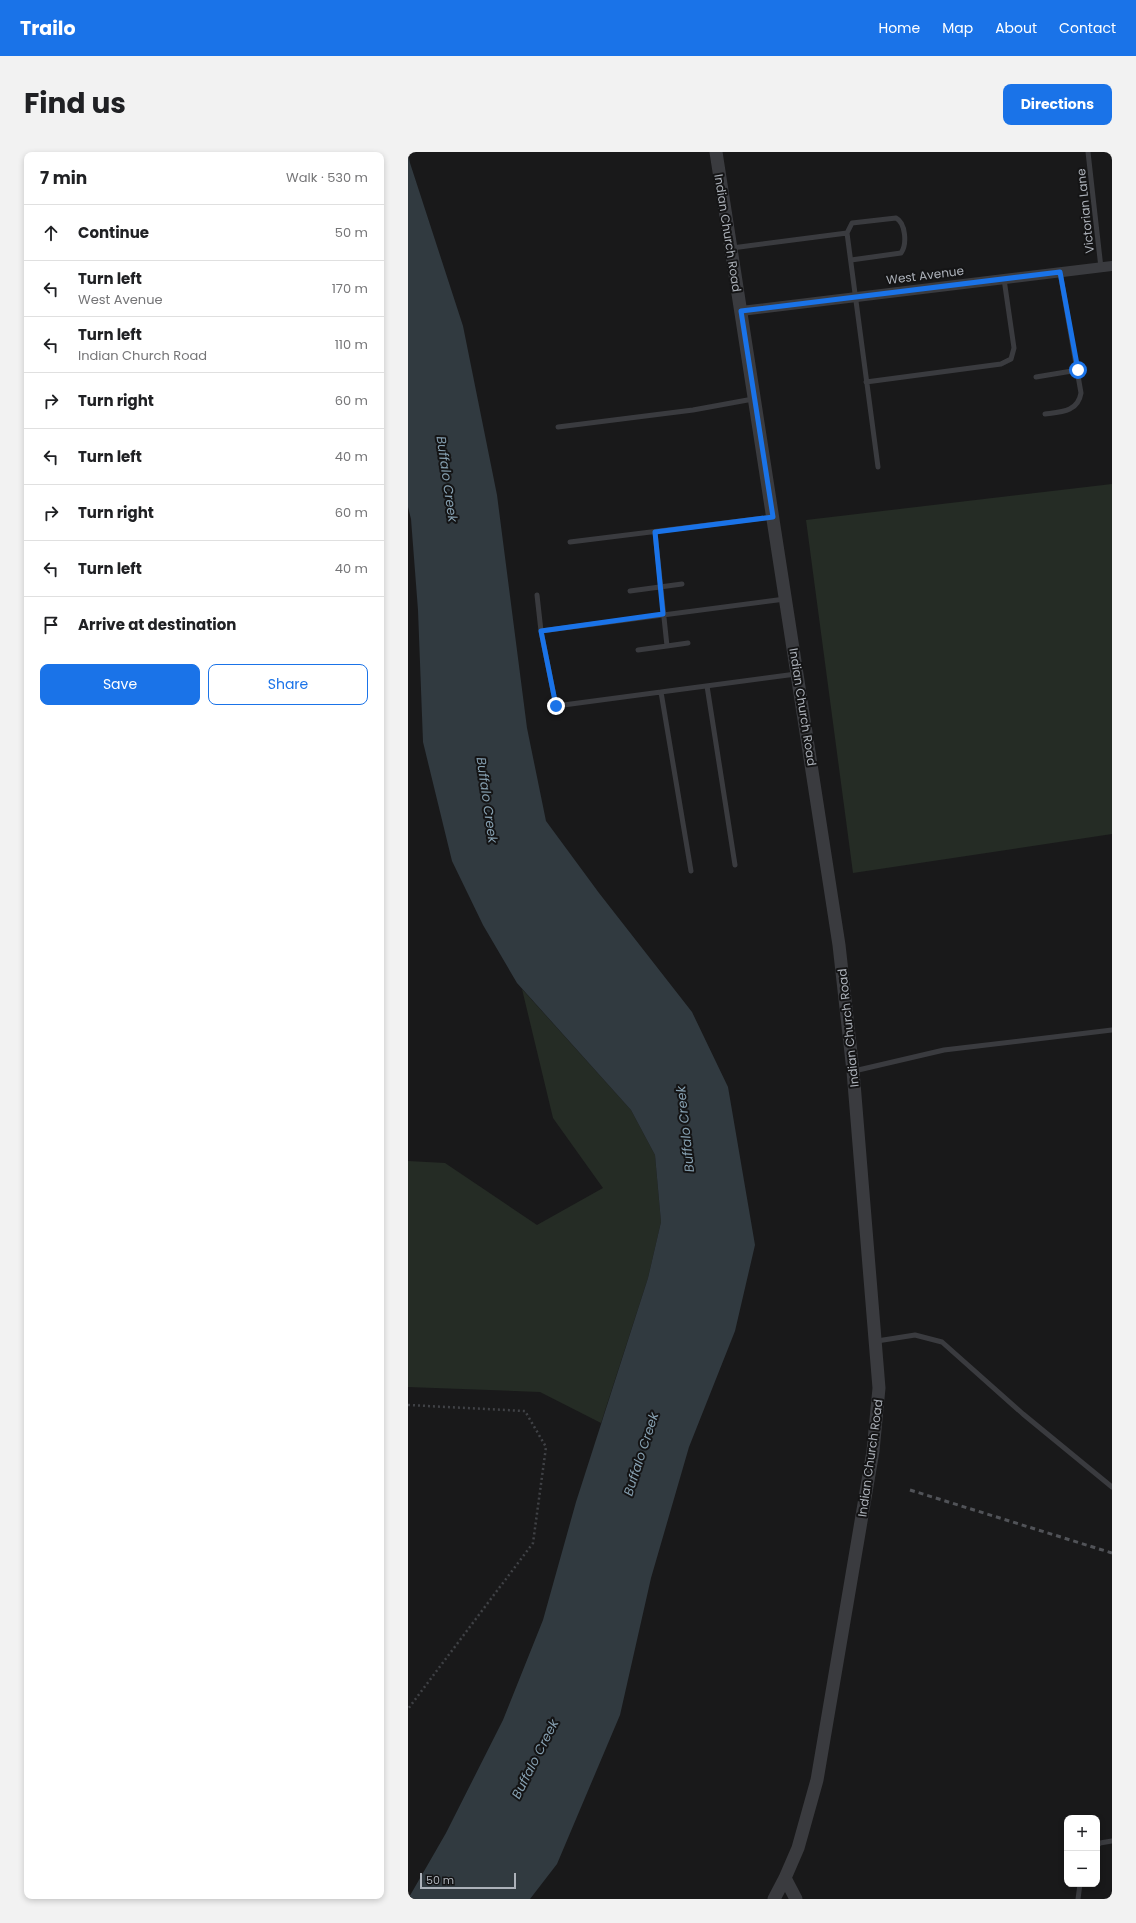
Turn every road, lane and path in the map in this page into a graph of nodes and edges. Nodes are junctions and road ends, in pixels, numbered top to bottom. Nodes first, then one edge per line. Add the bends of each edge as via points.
1 (716, 152) edge
2 (1088, 152) edge
3 (847, 233) junction
4 (731, 249) junction
5 (851, 260) junction
6 (1112, 266) edge
7 (1101, 268) junction
8 (1060, 272) junction
9 (1004, 279) junction
10 (855, 297) junction
11 (741, 311) junction
12 (1078, 370) junction
13 (1036, 377) dead end
14 (866, 382) junction
15 (754, 399) junction
16 (1045, 414) dead end
17 (558, 427) dead end
18 (878, 467) dead end
19 (773, 517) junction
20 (655, 532) junction
21 (570, 542) dead end
22 (682, 584) dead end
23 (661, 588) junction
24 (630, 591) dead end
25 (537, 595) dead end
26 (786, 598) junction
27 (663, 614) junction
28 (541, 631) junction
29 (688, 643) dead end
30 (667, 646) junction
31 (638, 650) dead end
32 (798, 674) junction
33 (707, 686) junction
34 (661, 692) junction
35 (735, 865) dead end
36 (691, 871) dead end
37 (1112, 1030) edge
38 (854, 1071) junction
39 (876, 1341) junction
40 (408, 1405) edge
41 (1112, 1487) edge
42 (408, 1709) edge
43 (1112, 1842) edge
44 (1100, 1843) edge
45 (785, 1878) junction
46 (1080, 1887) edge
47 (774, 1899) edge
48 (796, 1899) edge
49 (1078, 1899) edge

1 - 4 street, Indian Church Road
2 - 7 lane, Victorian Lane
3 - 4 lane
3 - 5 lane
3 - 5 lane via 852,223 896,218 903,226 904,244 901,253
4 - 11 street, Indian Church Road
5 - 10 lane
6 - 7 street, West Avenue
7 - 8 street, West Avenue
8 - 9 street, West Avenue
8 - 12 lane
9 - 10 street, West Avenue
9 - 14 lane via 1014,348 1011,359 1001,364
10 - 11 street, West Avenue
10 - 14 lane
11 - 15 street, Indian Church Road
12 - 13 lane
12 - 16 lane via 1081,393 1076,406 1069,410
14 - 18 lane
15 - 17 lane via 693,410
15 - 19 street, Indian Church Road
19 - 20 lane
19 - 26 street, Indian Church Road
20 - 21 lane
20 - 23 lane
22 - 23 lane
23 - 24 lane
23 - 27 lane
25 - 28 lane
26 - 27 lane
26 - 32 street, Indian Church Road
27 - 28 lane
27 - 30 lane
28 - 34 lane via 556,706
29 - 30 lane
30 - 31 lane
32 - 33 lane
32 - 38 street, Indian Church Road via 839,945
33 - 34 lane
33 - 35 lane
34 - 36 lane
37 - 38 lane via 944,1050
38 - 39 street, Indian Church Road
39 - 41 lane via 915,1335 942,1342 1023,1414
39 - 45 street, Indian Church Road via 879,1388 873,1451 817,1780 798,1848
40 - 42 path via 525,1411 546,1447 533,1543
43 - 44 lane
45 - 47 street, Indian Church Road
45 - 48 street
46 - 49 lane

